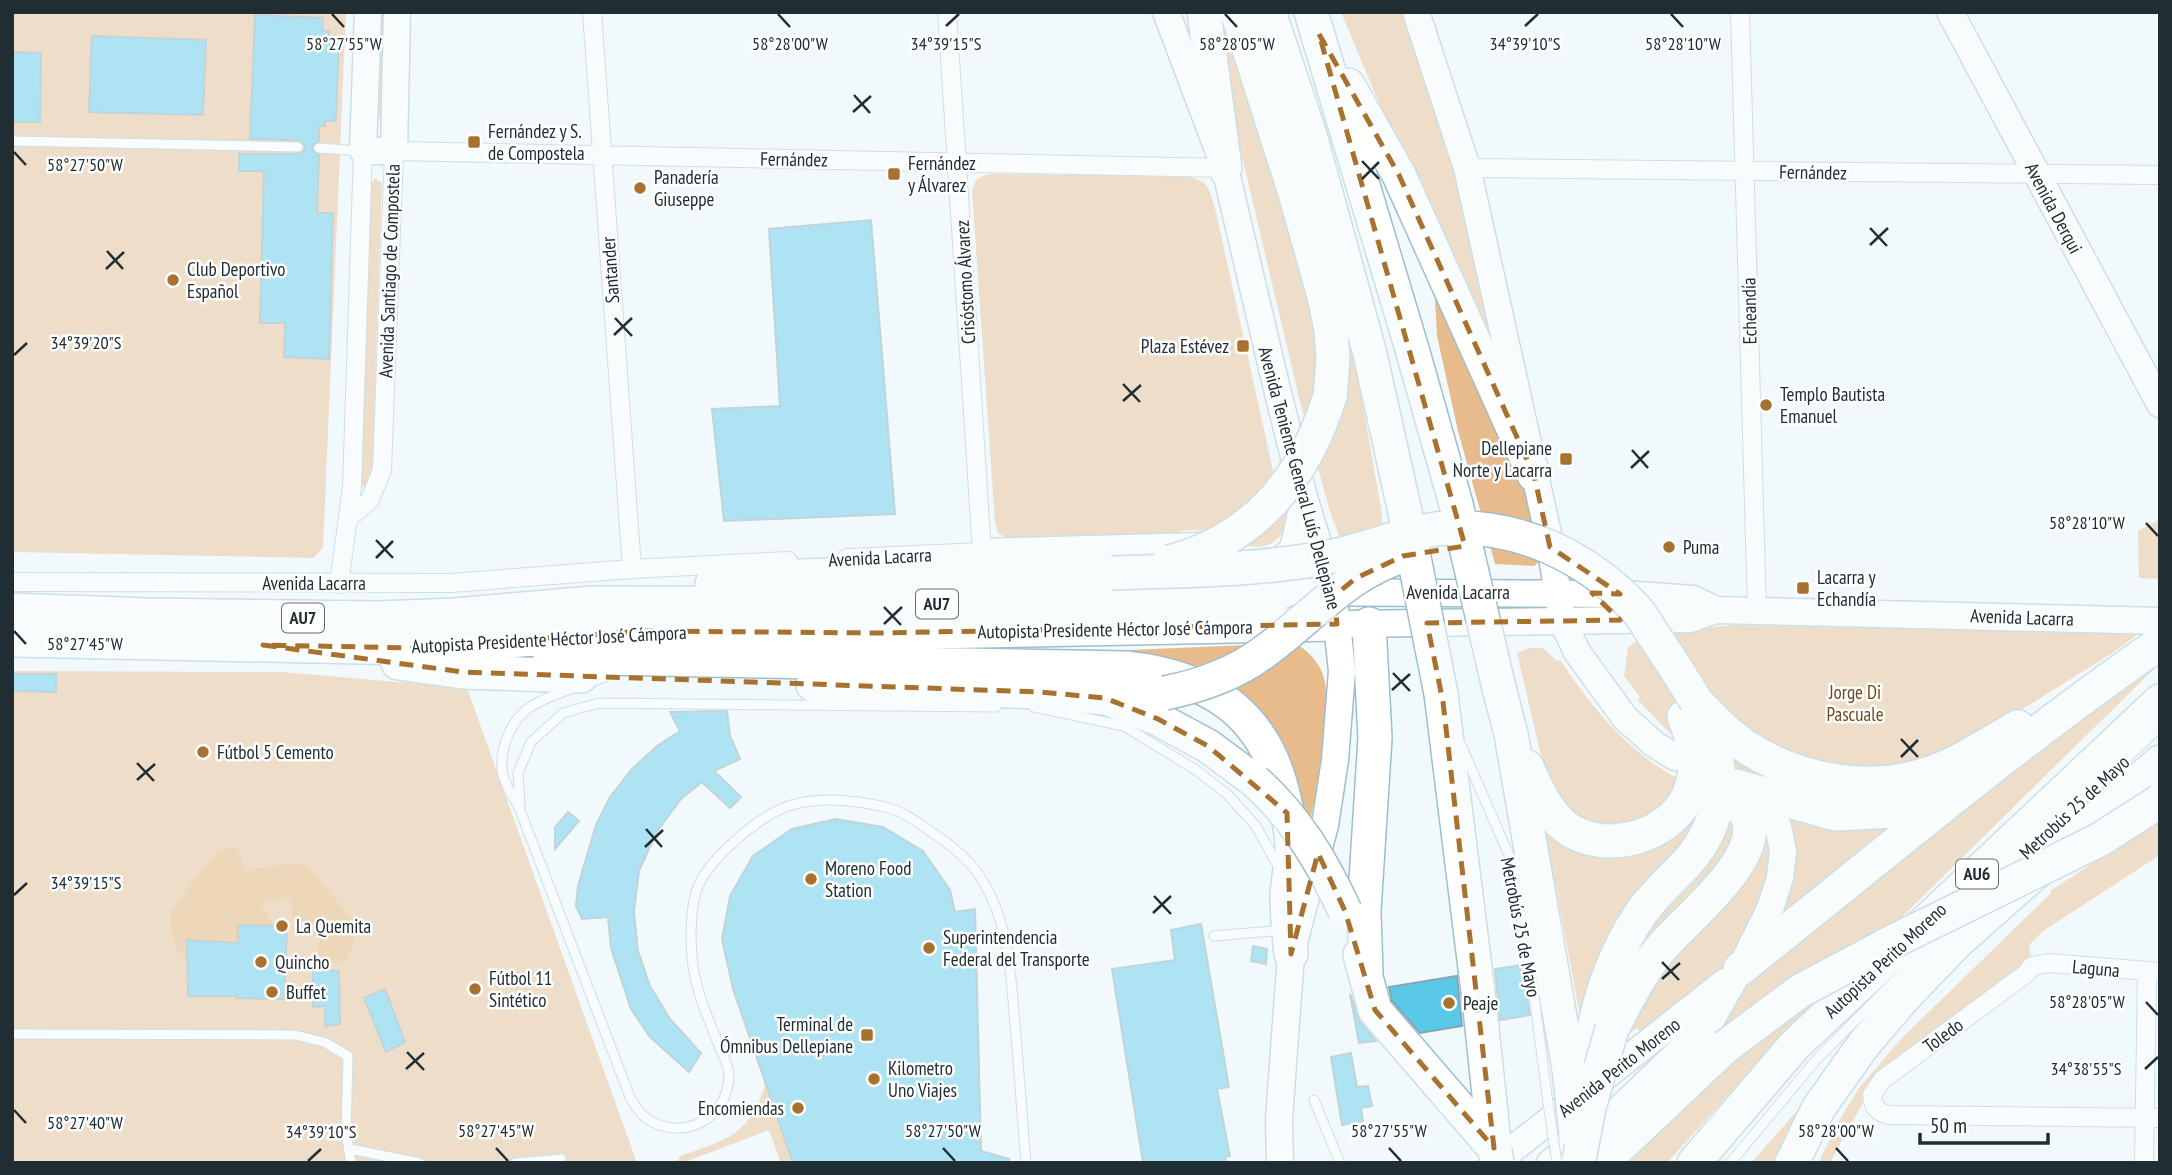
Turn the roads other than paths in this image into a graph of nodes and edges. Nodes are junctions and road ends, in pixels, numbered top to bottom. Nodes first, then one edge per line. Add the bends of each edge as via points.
1 (368, 12) edge
2 (397, 12) edge
3 (592, 12) edge
4 (947, 12) edge
5 (1166, 12) edge
6 (1204, 12) edge
7 (1237, 12) edge
8 (1269, 12) edge
9 (1416, 12) edge
10 (1740, 12) edge
11 (1950, 12) edge
12 (1315, 23) edge
13 (12, 141) edge
14 (298, 147) dead end
15 (319, 148) dead end
16 (363, 151) junction
17 (394, 151) junction
18 (601, 156) junction
19 (957, 162) junction
20 (1225, 168) junction
21 (1467, 168) junction
22 (1745, 171) junction
23 (2035, 174) junction
24 (2160, 176) edge
25 (2160, 404) edge
26 (1534, 475) junction
27 (1304, 497) junction
28 (349, 518) junction
29 (982, 552) junction
30 (632, 569) junction
31 (1112, 573) junction
32 (1280, 577) junction
33 (12, 582) edge
34 (340, 584) junction
35 (1333, 592) junction
36 (1557, 593) junction
37 (593, 603) junction
38 (12, 610) edge
39 (1716, 610) junction
40 (1757, 611) junction
41 (1562, 620) junction
42 (2160, 621) edge
43 (1353, 624) junction
44 (12, 640) edge
45 (2160, 643) edge
46 (263, 645) junction
47 (411, 648) junction
48 (2113, 676) junction
49 (605, 677) junction
50 (1114, 697) junction
51 (1442, 698) junction
52 (2160, 701) edge
53 (1693, 706) junction
54 (1007, 707) dead end
55 (1021, 707) dead end
56 (2160, 727) edge
57 (1511, 734) junction
58 (1675, 757) dead end
59 (2160, 762) edge
60 (1970, 785) junction
61 (1735, 790) junction
62 (2160, 801) edge
63 (520, 810) junction
64 (1289, 927) junction
65 (1214, 936) dead end
66 (2032, 965) joint
67 (1740, 969) junction
68 (2153, 972) edge
69 (1366, 974) junction
70 (12, 1034) edge
71 (1591, 1048) junction
72 (1314, 1100) dead end
73 (2152, 1118) edge
74 (350, 1149) junction
75 (1495, 1156) edge
76 (561, 1159) dead end
77 (1573, 1162) edge
78 (351, 1163) edge
79 (420, 1163) edge
80 (515, 1163) edge
81 (1026, 1163) edge
82 (1280, 1163) edge
83 (1340, 1163) edge
84 (1694, 1163) edge
85 (1730, 1163) edge
86 (1792, 1163) edge
87 (2144, 1163) edge

1 - 16 street, Avenida Santiago de Compostela
2 - 17 street, Avenida Santiago de Compostela
3 - 18 street, Santander
4 - 19 street, Crisóstomo Álvarez
5 - 20 street, Avenida Teniente General Luís Dellepiane
6 - 20 highway
7 - 31 highway, bridge via 1324,296 1333,360 1330,396 1302,463 1271,504 1242,528 1173,561
8 - 51 highway, bridge via 1310,135 1363,328
9 - 21 street
10 - 22 street, Echeandía
11 - 23 street, Avenida Derqui
12 - 26 highway via 1399,175
12 - 57 highway, bridge via 1455,504
13 - 14 lane
15 - 16 lane
16 - 17 street, Fernández
16 - 28 street, Avenida Santiago de Compostela
17 - 18 street, Fernández
17 - 28 street, Avenida Santiago de Compostela via 382,470 370,499
18 - 19 street, Fernández
18 - 30 street, Santander
19 - 20 street, Fernández
19 - 29 street, Crisóstomo Álvarez
20 - 27 street, Avenida Teniente General Luís Dellepiane
21 - 22 street, Fernández
21 - 26 street
22 - 23 street, Fernández
22 - 40 street, Echeandía
23 - 24 street, Fernández
23 - 25 street, Avenida Derqui
26 - 36 street
27 - 32 street via 1296,541
27 - 35 street, Avenida Teniente General Luís Dellepiane
28 - 34 street, Avenida Santiago de Compostela
29 - 30 street, Avenida Lacarra
29 - 32 street, Avenida Lacarra via 1196,545 1224,550
30 - 34 street, Avenida Lacarra via 451,583
31 - 37 highway via 800,576 648,590
31 - 53 highway, bridge via 1264,567 1327,558 1423,532 1456,528 1506,532 1534,539 1576,560 1637,609
32 - 35 street, Avenida Lacarra
32 - 37 highway, Autopista Presidente Héctor José Cámpora / AU7 via 1235,601 1191,605
33 - 34 street, Avenida Lacarra
35 - 36 street, Avenida Lacarra
35 - 43 street, Avenida Teniente General Luís Dellepiane
36 - 39 street, Avenida Lacarra via 1693,599
36 - 41 street
37 - 38 highway, Autopista Presidente Héctor José Cámpora / AU7 via 379,618
39 - 40 street, Avenida Lacarra
39 - 41 street, Avenida Lacarra via 1690,619
40 - 42 street, Avenida Lacarra
41 - 43 street, Avenida Lacarra
41 - 58 street via 1577,652 1625,718
43 - 47 highway, Autopista Presidente Héctor José Cámpora / AU7 via 881,633 645,631
43 - 64 street, Avenida Teniente General Luís Dellepiane via 1342,671 1325,824
43 - 69 highway via 1375,738 1364,911
44 - 46 highway, Autopista Presidente Héctor José Cámpora / AU7
45 - 48 highway
46 - 47 highway, Autopista Presidente Héctor José Cámpora / AU7
46 - 49 highway via 463,672
47 - 64 highway via 487,656 1125,668 1175,676 1220,696 1242,714 1264,743 1281,786 1290,828
48 - 53 highway via 1952,763 1894,781 1827,780 1794,770 1749,749
48 - 60 highway
49 - 50 highway
49 - 63 lane via 550,696 524,711 509,734 501,754 503,775
50 - 53 highway, bridge via 1199,686 1263,653 1356,578 1384,562 1449,546 1473,545 1528,556 1570,575 1619,619
50 - 69 highway, bridge via 1208,746 1276,800 1326,870
51 - 75 highway
51 - 77 lane, Metrobús 25 de Mayo, bridge via 1512,862 1548,1103
52 - 84 highway, Autopista Perito Moreno / AU6 via 1794,1046
53 - 57 highway via 1692,785 1684,803 1659,828 1635,839 1589,839 1564,826 1548,807
53 - 71 highway via 1717,751 1721,785 1715,809 1699,846 1651,899 1617,955 1600,1002
54 - 63 lane via 599,704 564,713 531,742 518,773
55 - 64 lane via 1124,726 1227,794 1256,826 1277,860
56 - 85 lane, Metrobús 25 de Mayo via 1880,994 1817,1059
57 - 71 highway
59 - 86 highway, Autopista Perito Moreno / AU6 via 1956,943 1864,1044 1818,1109
60 - 61 highway via 1894,811 1836,814
60 - 67 highway
61 - 67 street via 1772,815 1783,851 1770,909
61 - 71 highway via 1750,825 1739,858 1714,895 1664,944
62 - 77 highway, bridge via 2099,840 1800,991
63 - 81 lane via 630,1097 643,1116 671,1127 695,1126 712,1116 727,1095 729,1072 700,999 693,965 696,892 711,865 762,821 790,806 828,799 894,809 924,826 981,877 997,911 1009,953
64 - 65 lane
64 - 82 street, Avenida Teniente General Luís Dellepiane
66 - 68 street, Laguna
66 - 73 street, Toledo via 1882,1080 1871,1095 1873,1105 1888,1115
67 - 75 street, Avenida Perito Moreno
67 - 77 street via 1710,1022 1607,1121
68 - 73 street
69 - 75 highway via 1376,1010
70 - 74 lane via 295,1035 324,1042 348,1056 346,1133
71 - 77 highway, bridge
71 - 77 highway, bridge via 1589,1108
72 - 83 lane
73 - 87 street
74 - 78 lane
74 - 79 lane
76 - 80 lane

